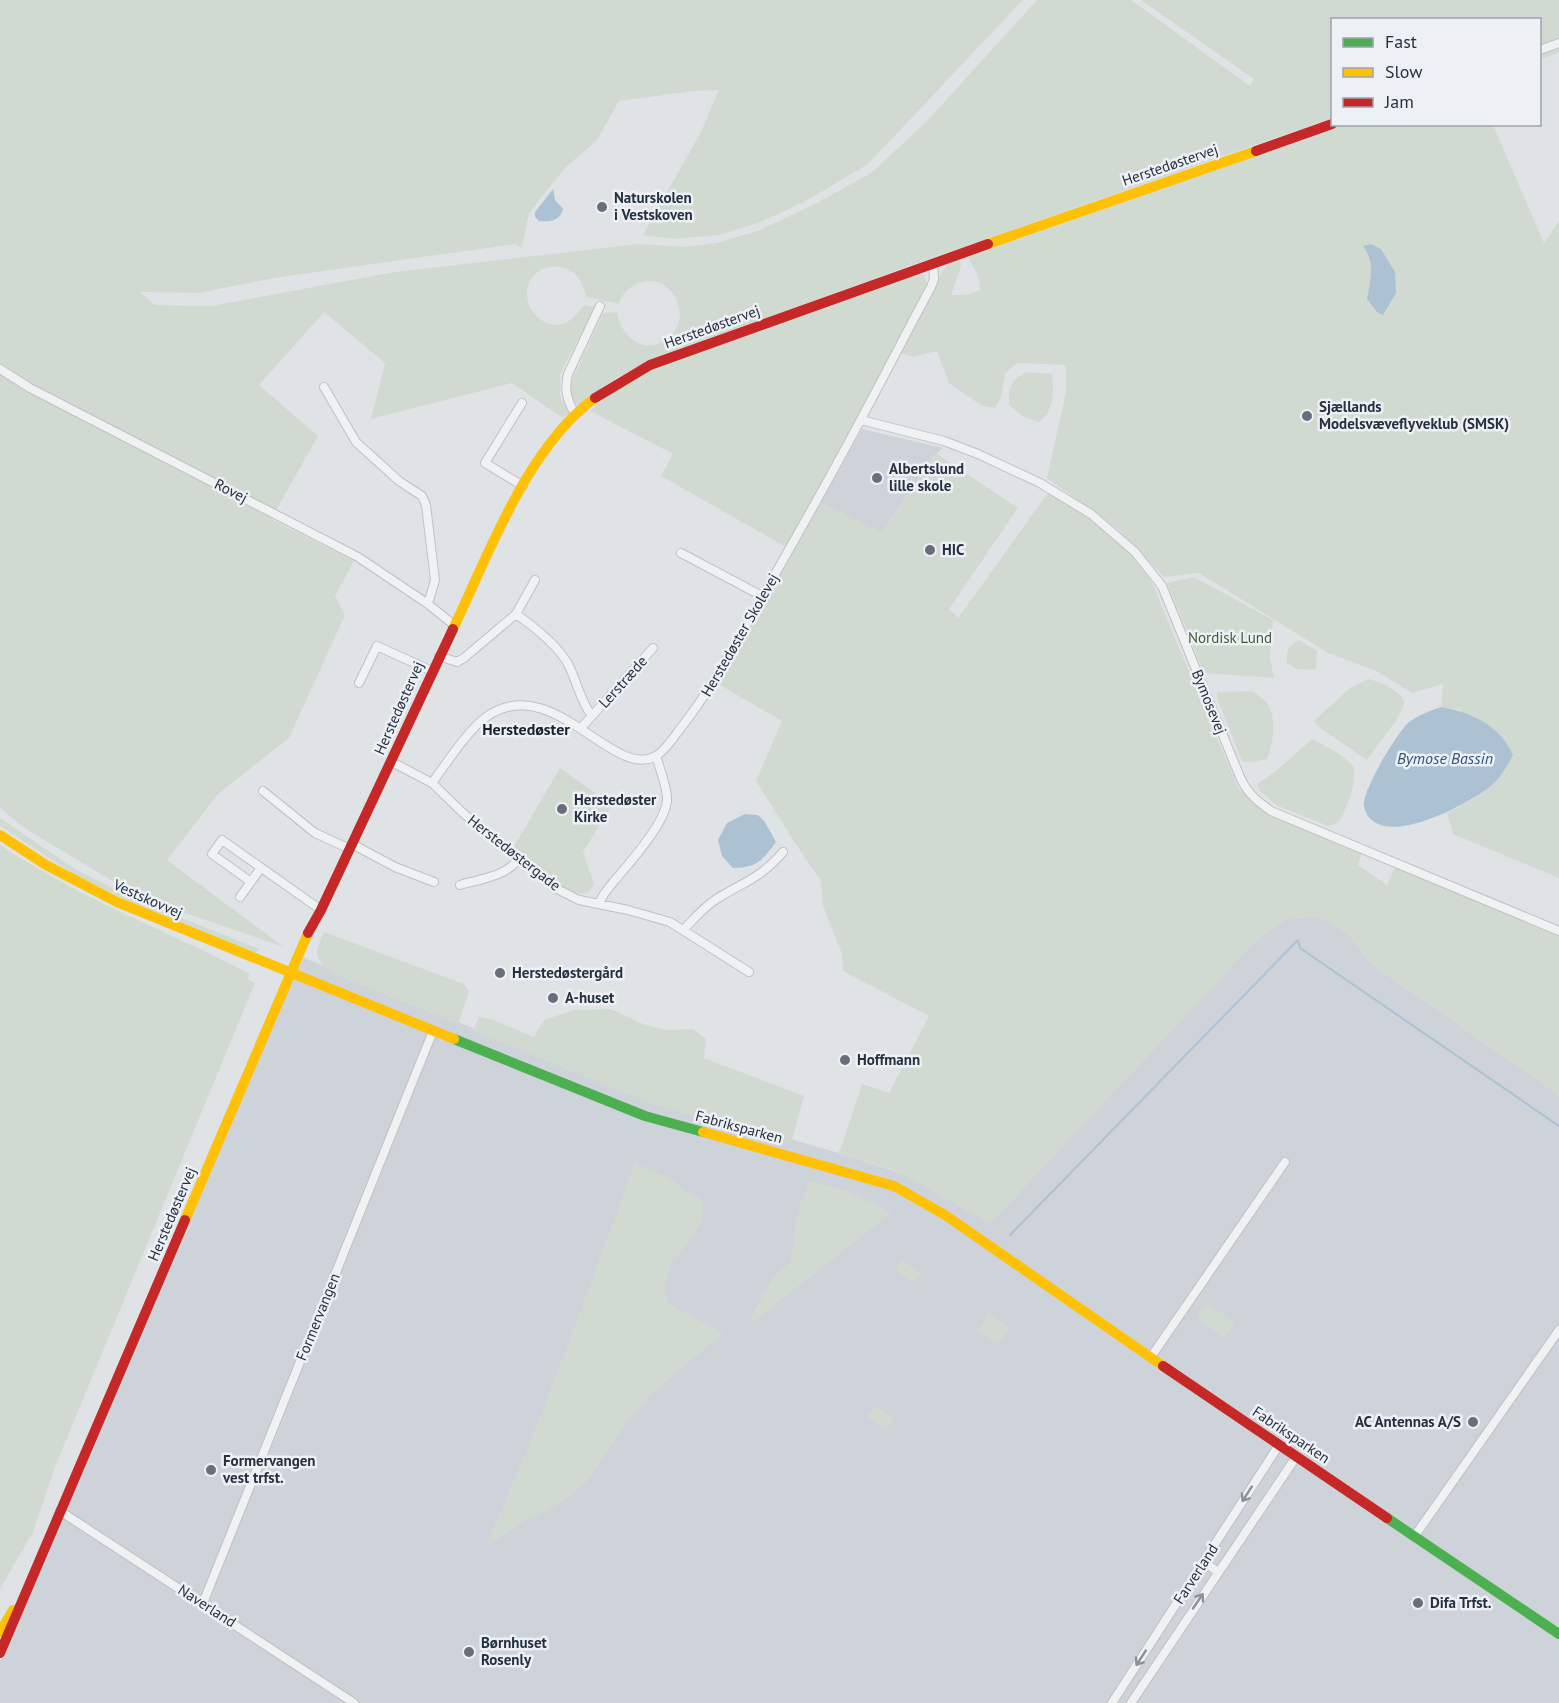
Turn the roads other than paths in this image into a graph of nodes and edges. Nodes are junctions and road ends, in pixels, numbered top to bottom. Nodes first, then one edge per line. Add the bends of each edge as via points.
1 (1559, 43) edge
2 (1541, 49) edge
3 (1331, 124) edge
4 (933, 264) junction
5 (600, 306) dead end
6 (0, 369) edge
7 (324, 387) dead end
8 (522, 403) dead end
9 (575, 414) junction
10 (861, 420) junction
11 (523, 486) junction
12 (681, 553) dead end
13 (535, 580) dead end
14 (762, 596) junction
15 (428, 604) junction
16 (516, 614) junction
17 (454, 625) junction
18 (654, 648) dead end
19 (439, 656) junction
20 (432, 671) junction
21 (359, 683) dead end
22 (592, 716) junction
23 (581, 728) junction
24 (656, 756) junction
25 (392, 762) junction
26 (432, 783) junction
27 (262, 791) dead end
28 (0, 835) edge
29 (351, 847) junction
30 (783, 852) dead end
31 (518, 860) junction
32 (261, 868) junction
33 (251, 882) junction
34 (434, 882) dead end
35 (460, 885) dead end
36 (240, 897) dead end
37 (599, 904) junction
38 (321, 910) junction
39 (684, 929) junction
40 (1559, 931) edge
41 (748, 972) dead end
42 (291, 974) junction
43 (433, 1031) junction
44 (1285, 1162) dead end
45 (1559, 1330) edge
46 (1151, 1358) junction
47 (1279, 1445) junction
48 (1296, 1457) junction
49 (60, 1512) junction
50 (1414, 1538) junction
51 (1204, 1562) junction
52 (1218, 1572) junction
53 (25, 1592) junction
54 (203, 1604) junction
55 (0, 1632) edge
56 (1559, 1634) edge
57 (0, 1653) edge
58 (1127, 1681) junction
59 (1140, 1689) junction
60 (354, 1703) edge
61 (1112, 1703) edge
62 (1131, 1703) edge

1 - 2 street
3 - 4 street, Herstedøstervej
4 - 9 street, Herstedøstervej via 650,365 614,384
4 - 10 street, Herstedøster Skolevej via 931,287
5 - 9 street via 568,374 566,386
6 - 15 street, Rovej via 358,558
7 - 15 street via 356,442 422,496 435,580
8 - 11 street via 485,463
9 - 11 street, Herstedøstervej via 540,457
10 - 14 street, Herstedøster Skolevej
10 - 40 street, Bymosevej via 954,445 1045,485 1091,514 1135,552 1162,586 1246,791 1256,801 1271,811
11 - 17 street, Herstedøstervej
12 - 14 street
13 - 16 street
14 - 24 street, Herstedøster Skolevej via 701,702
15 - 17 street, Rovej
16 - 19 street via 457,662
16 - 22 street, Lerstræde via 533,626 568,664
17 - 19 street, Herstedøstervej
18 - 22 street, Lerstræde
19 - 20 street, Herstedøstervej
20 - 21 street via 377,646
20 - 25 street, Herstedøstervej
22 - 23 street, Lerstræde
23 - 24 street via 630,758
23 - 26 street via 535,706 509,706 476,726
24 - 37 street via 666,808
25 - 26 street, Herstedøstergade
25 - 29 street, Herstedøstervej
26 - 31 street, Herstedøstergade
27 - 29 street via 315,832
28 - 42 street, Vestskovvej via 46,865 117,902
29 - 34 street
29 - 38 street, Herstedøstervej
30 - 39 street via 761,874 715,900
31 - 35 street via 504,872
31 - 37 street, Herstedøstergade via 555,888 579,900
32 - 33 street
32 - 33 street via 222,840 212,854
32 - 38 street
33 - 36 street
37 - 39 street, Herstedøstergade via 653,916
38 - 42 street, Herstedøstervej
39 - 41 street, Herstedøstergade
42 - 43 street, Fabriksparken
42 - 49 street, Herstedøstervej
43 - 46 street, Fabriksparken via 645,1116 894,1186 945,1215
43 - 54 street, Formervangen
44 - 46 street
45 - 50 street
46 - 47 street, Fabriksparken
47 - 48 street, Fabriksparken
47 -> 51 street, Farverland
48 - 50 street, Fabriksparken
48 - 52 street, Farverland
49 - 53 street, Herstedøstervej
49 - 54 street, Naverland
50 - 56 street, Fabriksparken
51 - 52 street
51 -> 58 street, Farverland
59 -> 52 street, Farverland
53 - 55 street, Herstedøstervej
53 - 57 street, Herstedøstervej
54 - 60 street, Naverland
58 - 59 street
58 - 61 street, Farverland
59 - 62 street, Farverland

